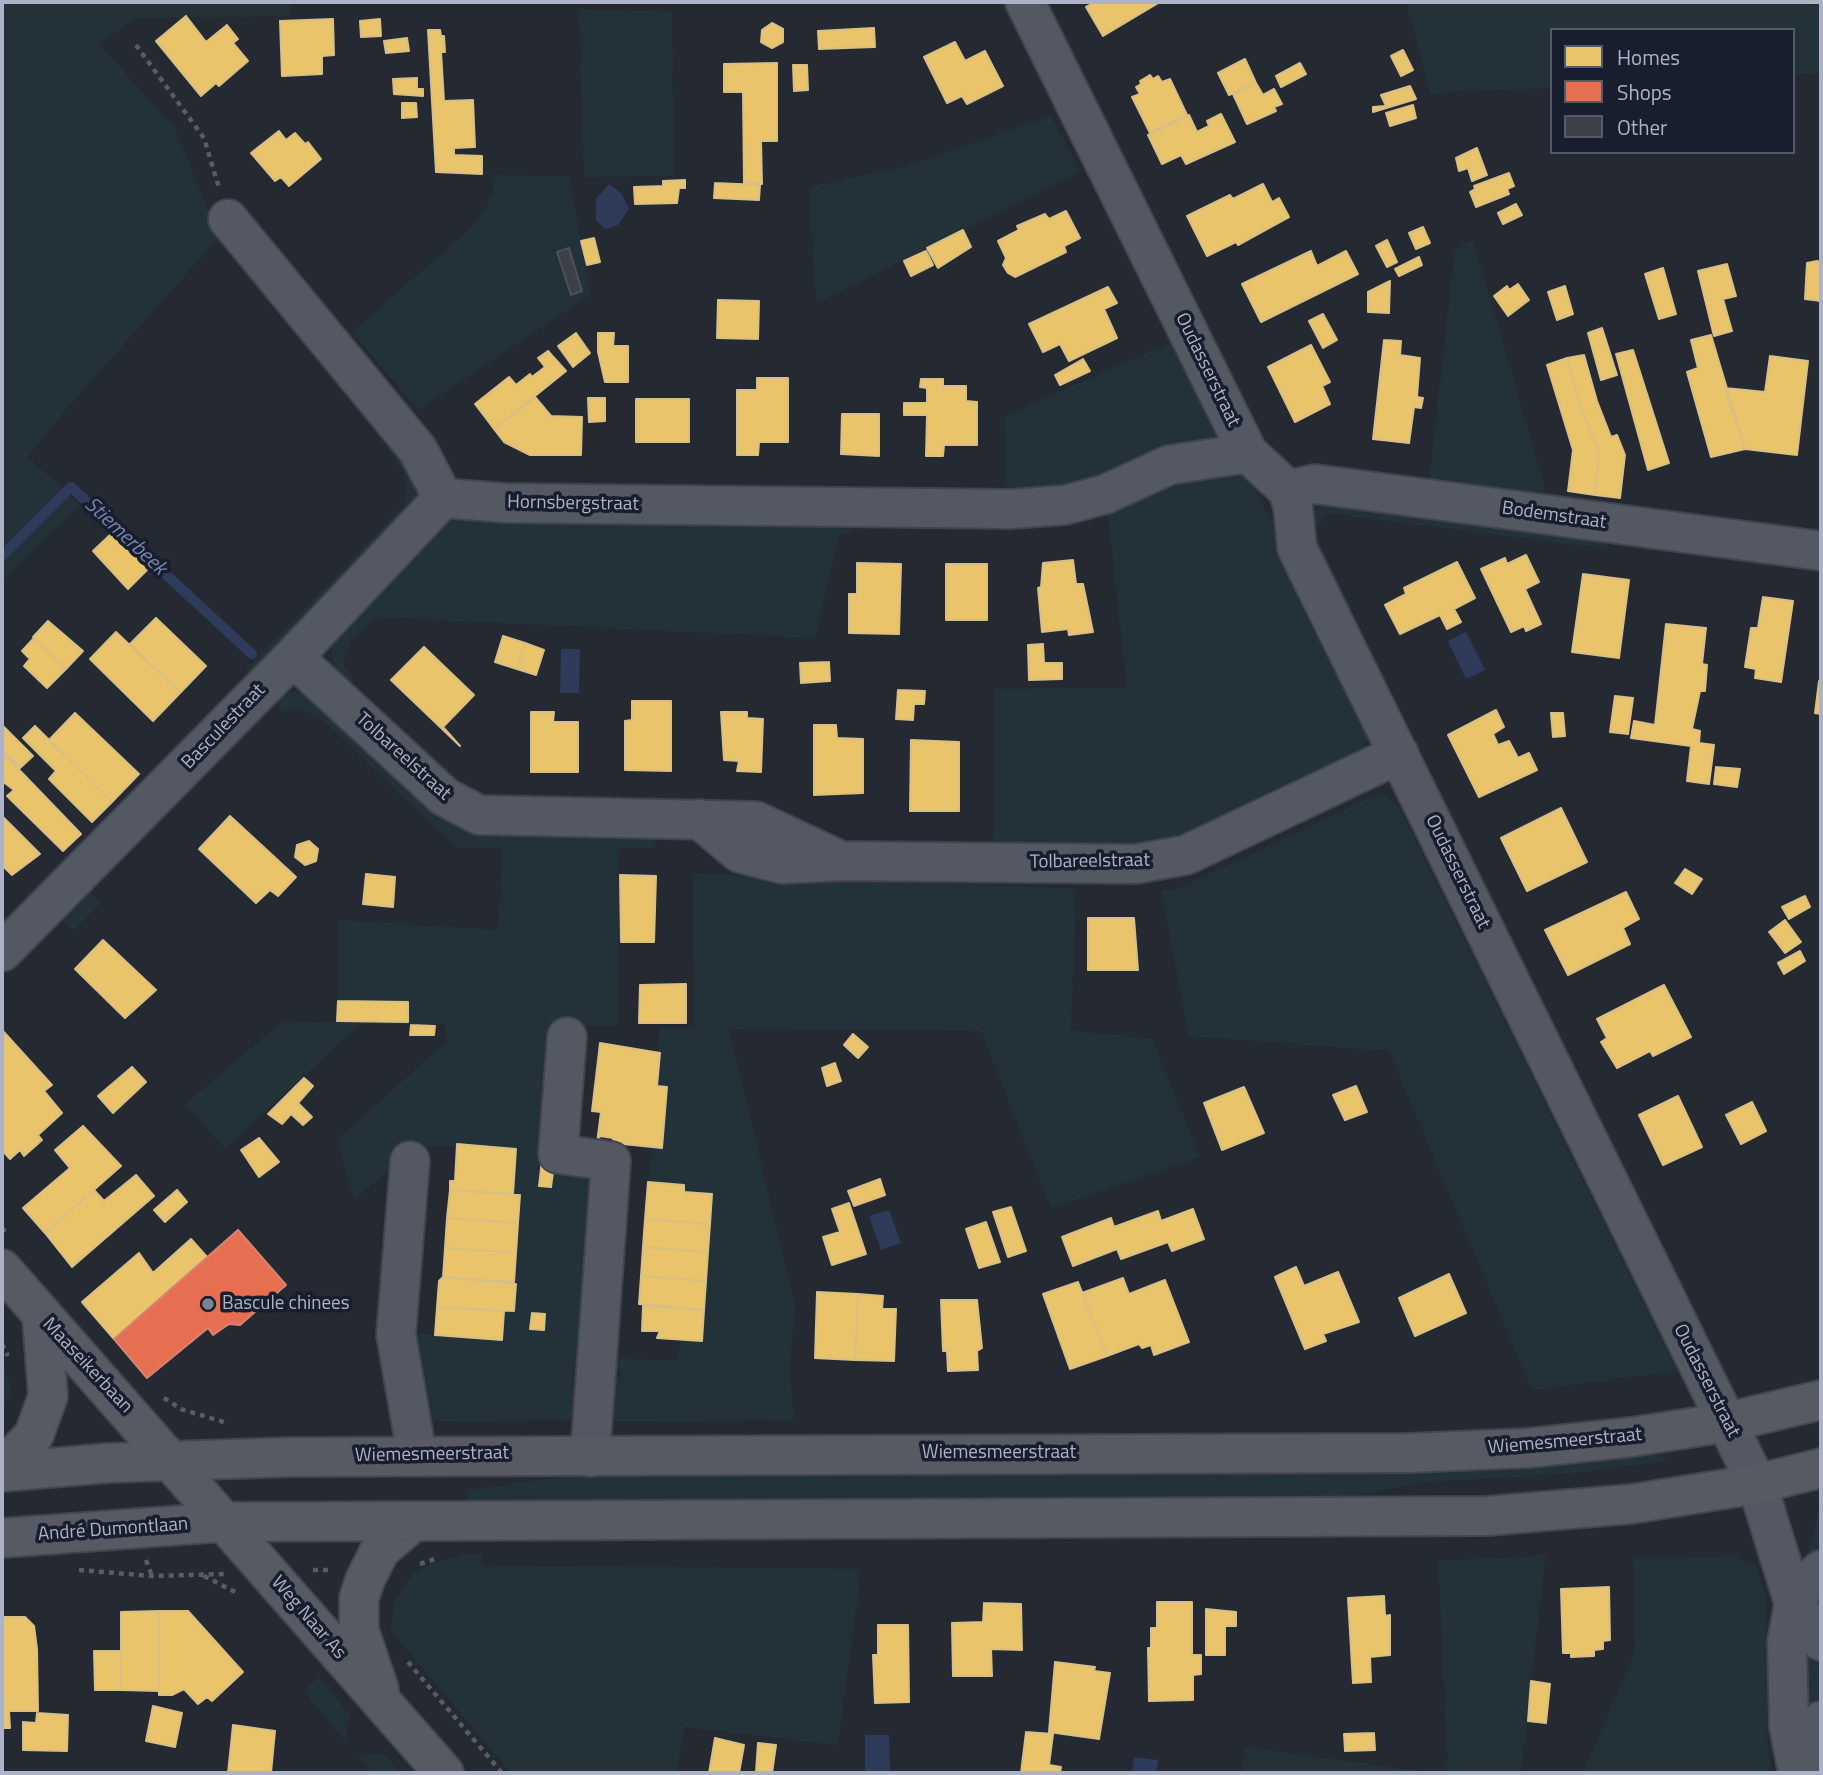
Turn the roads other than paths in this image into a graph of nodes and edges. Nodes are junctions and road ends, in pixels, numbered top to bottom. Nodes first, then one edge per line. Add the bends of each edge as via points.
1 (1025, 2) edge
2 (228, 219) road end
3 (1248, 453) junction
4 (1288, 490) junction
5 (443, 498) junction
6 (1821, 551) edge
7 (293, 657) junction
8 (1399, 754) junction
9 (2, 952) edge
10 (567, 1037) dead end
11 (410, 1161) dead end
12 (2, 1269) edge
13 (42, 1318) junction
14 (1821, 1401) edge
15 (1728, 1422) junction
16 (417, 1455) junction
17 (590, 1456) junction
18 (172, 1461) junction
19 (1821, 1468) edge
20 (2, 1471) edge
21 (1757, 1484) junction
22 (414, 1521) junction
23 (224, 1522) junction
24 (2, 1538) edge
25 (1821, 1570) edge
26 (1794, 1603) junction
27 (1821, 1641) edge
28 (384, 1705) junction
29 (1821, 1721) edge
30 (444, 1773) edge
31 (1798, 1773) edge
32 (1805, 1773) edge

1 - 3 street, Oudasserstraat
2 - 5 street via 418,450
3 - 4 street, Oudasserstraat
3 - 5 street, Hornsbergstraat via 1169,465 1106,494 1065,505 1011,509 505,503
4 - 6 street, Bodemstraat via 1315,484
4 - 8 street, Oudasserstraat via 1297,548
5 - 7 street, Basculestraat
7 - 8 street, Tolbareelstraat via 444,797 480,815 756,821 842,861 1136,864 1186,855
7 - 9 street, Basculestraat
8 - 15 street, Oudasserstraat
10 - 17 street via 558,1154 611,1161
11 - 16 street via 396,1335
12 - 13 main road, Maaseikerbaan
13 - 18 main road, Maaseikerbaan
13 - 20 main road via 48,1396 34,1435
14 - 15 main road, Wiemesmeerstraat
15 - 17 main road, Wiemesmeerstraat via 1541,1447 1408,1453
15 - 21 street, Oudasserstraat
16 - 17 main road, Wiemesmeerstraat
16 - 18 main road, Wiemesmeerstraat
18 - 20 main road
18 - 23 main road, Weg Naar As
19 - 21 main road
21 - 22 main road via 1631,1504 1487,1516
21 - 26 street, Oudasserstraat
22 - 23 main road
22 - 28 main road via 380,1550 359,1598 359,1630
23 - 24 main road, André Dumontlaan
23 - 28 main road, Weg Naar As
25 - 26 street
26 - 27 street
26 - 31 street, Oudasserstraat via 1787,1642 1789,1727
28 - 30 main road, Weg Naar As
29 - 32 street via 1814,1731

